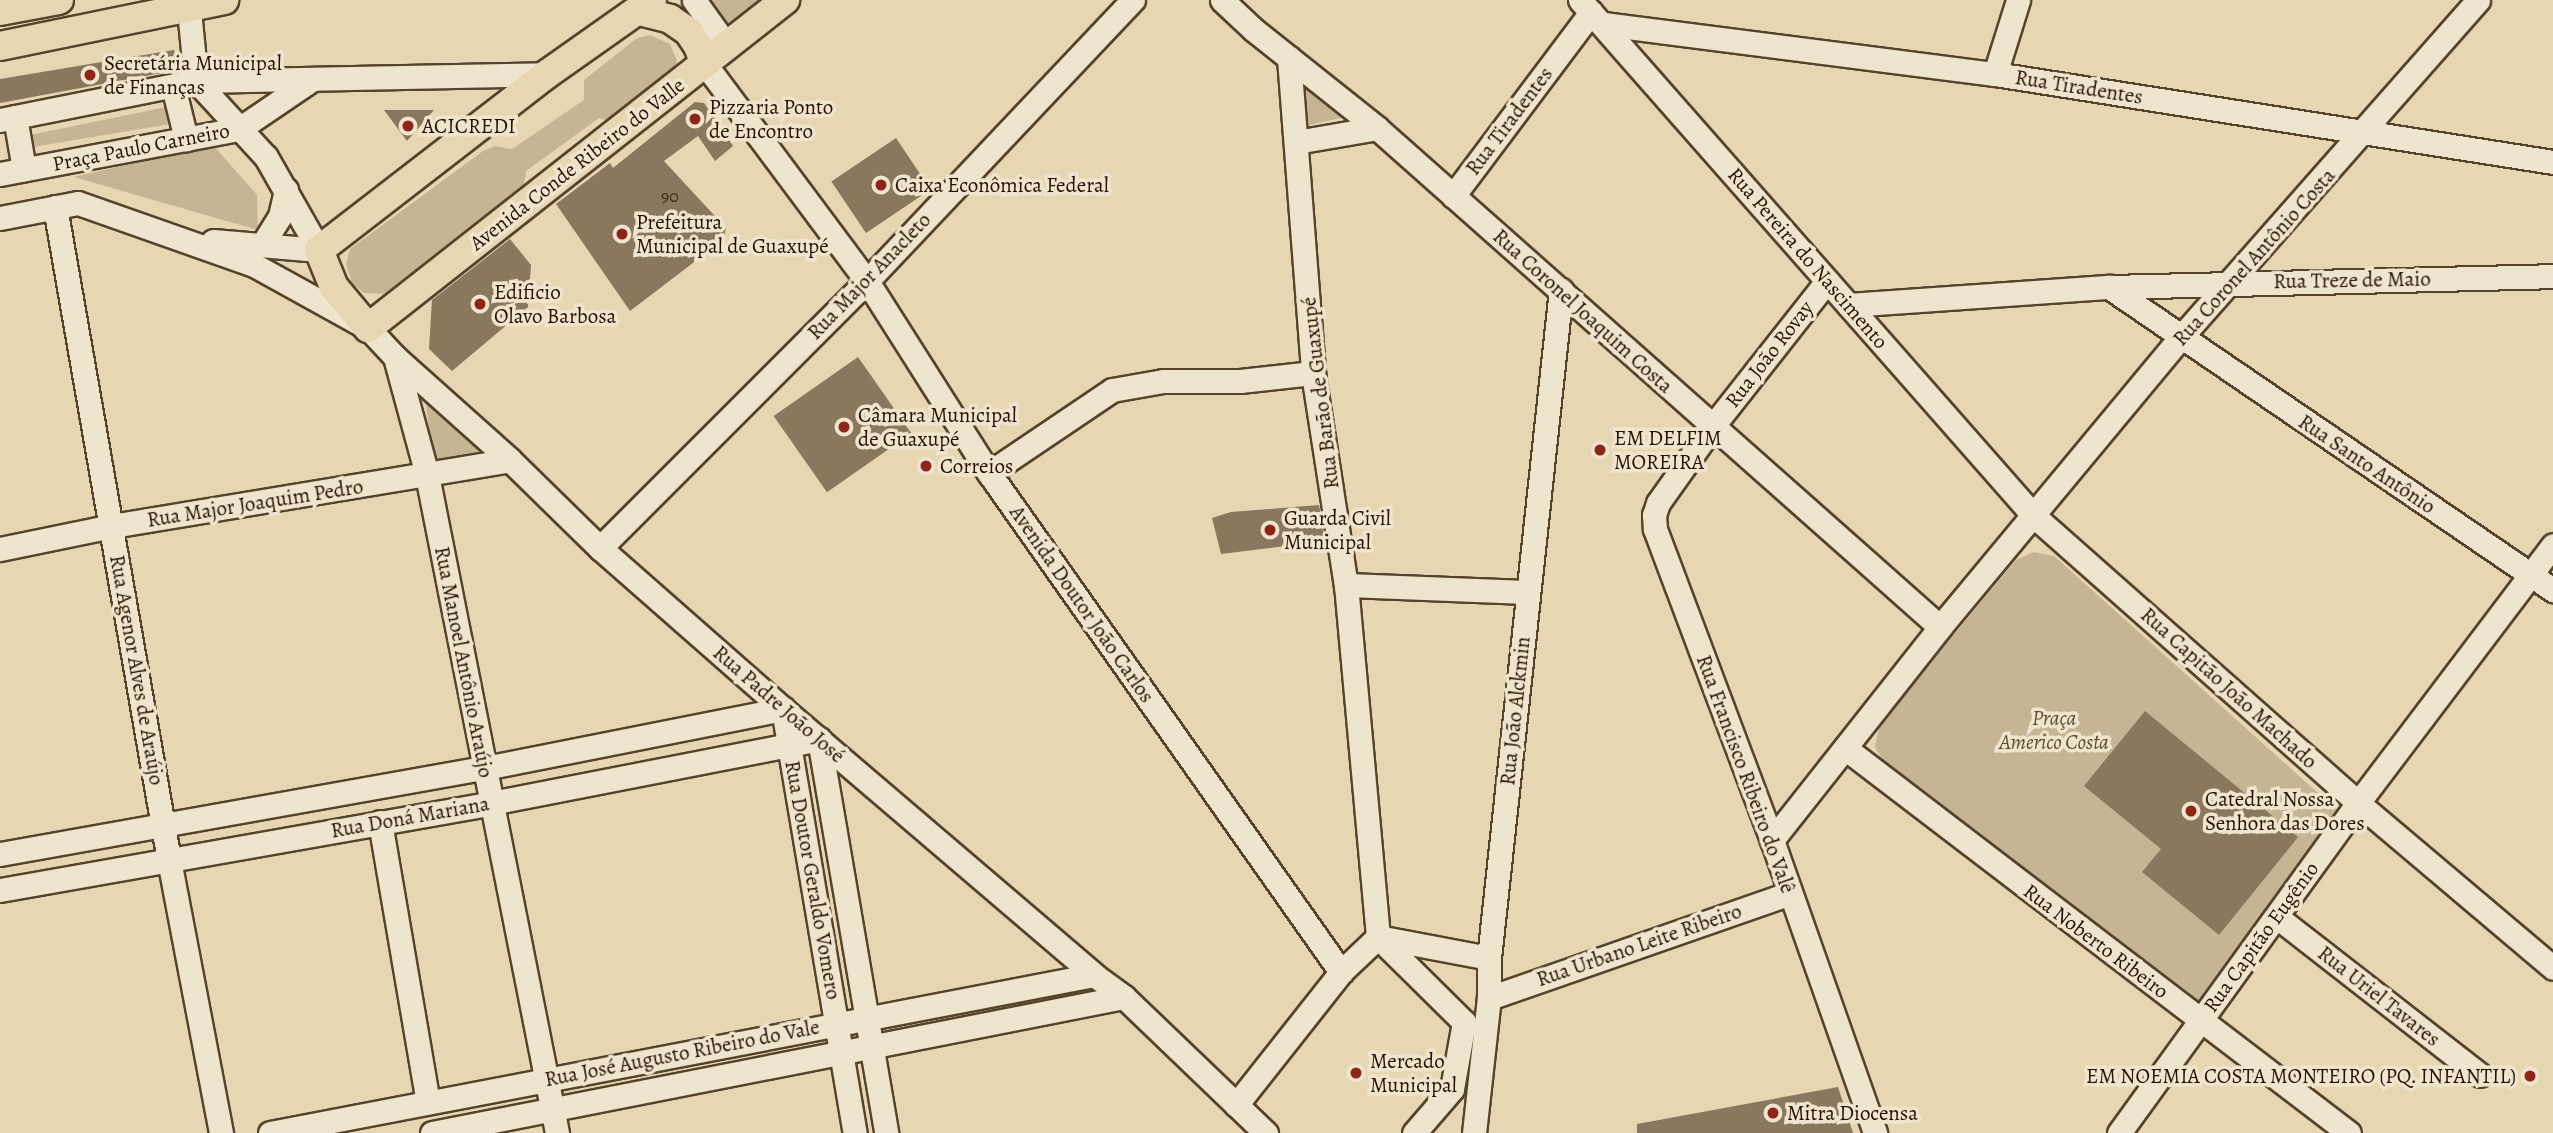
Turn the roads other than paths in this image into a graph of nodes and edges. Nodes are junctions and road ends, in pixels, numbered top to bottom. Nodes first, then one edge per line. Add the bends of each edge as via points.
1 (59, 0) edge
2 (224, 0) edge
3 (694, 0) edge
4 (785, 0) edge
5 (1133, 0) edge
6 (1222, 0) edge
7 (2018, 0) edge
8 (2477, 0) edge
9 (189, 5) edge
10 (645, 6) edge
11 (0, 11) edge
12 (1592, 12) edge
13 (0, 46) edge
14 (727, 46) junction
15 (1289, 58) junction
16 (705, 64) junction
17 (547, 74) junction
18 (1995, 74) junction
19 (311, 80) junction
20 (196, 81) junction
21 (173, 86) junction
22 (7, 118) edge
23 (1377, 128) junction
24 (239, 129) junction
25 (2364, 132) junction
26 (186, 139) junction
27 (1296, 142) junction
28 (2553, 162) edge
29 (24, 169) junction
30 (0, 174) edge
31 (286, 190) junction
32 (1453, 196) junction
33 (55, 207) junction
34 (0, 218) edge
35 (186, 239) junction
36 (262, 245) junction
37 (319, 250) junction
38 (2553, 276) edge
39 (867, 281) junction
40 (1827, 281) junction
41 (2232, 283) junction
42 (2109, 287) junction
43 (1561, 290) junction
44 (1849, 305) junction
45 (368, 328) junction
46 (2182, 337) junction
47 (395, 357) junction
48 (1313, 373) junction
49 (1712, 427) junction
50 (510, 460) junction
51 (989, 473) junction
52 (427, 475) junction
53 (2034, 516) junction
54 (112, 526) junction
55 (2553, 545) edge
56 (600, 548) junction
57 (0, 549) edge
58 (2531, 575) junction
59 (1346, 585) junction
60 (2553, 590) edge
61 (1528, 592) junction
62 (1940, 627) junction
63 (783, 709) junction
64 (819, 739) junction
65 (790, 746) junction
66 (1845, 748) junction
67 (485, 768) junction
68 (491, 803) junction
69 (2358, 803) junction
70 (380, 822) junction
71 (163, 823) junction
72 (1772, 840) junction
73 (0, 854) edge
74 (169, 859) junction
75 (0, 890) edge
76 (1790, 893) junction
77 (2277, 917) junction
78 (1378, 937) junction
79 (1489, 958) junction
80 (2553, 968) edge
81 (1341, 972) junction
82 (1094, 975) junction
83 (1124, 997) junction
84 (1489, 998) junction
85 (865, 1018) junction
86 (2200, 1020) junction
87 (837, 1023) junction
88 (872, 1048) junction
89 (841, 1055) junction
90 (2480, 1075) dead end
91 (546, 1079) junction
92 (428, 1102) junction
93 (1236, 1105) junction
94 (555, 1122) edge
95 (1472, 1128) edge
96 (221, 1133) edge
97 (270, 1133) edge
98 (432, 1133) edge
99 (855, 1133) edge
100 (886, 1133) edge
101 (1266, 1133) edge
102 (1414, 1133) edge
103 (1875, 1133) edge
104 (2119, 1133) edge
105 (2348, 1133) edge

1 - 11 main road
2 - 9 main road
3 - 14 street
4 - 14 main road, Avenida Conde Ribeiro do Valle
5 - 39 street, Rua Major Anacleto
6 - 15 street, Rua Coronel Joaquim Costa
7 - 18 street
8 - 25 street, Rua Coronel Antônio Costa
9 - 13 main road
9 - 20 street
10 - 16 main road via 688,31
10 - 17 main road
12 - 18 street, Rua Tiradentes
12 - 32 street, Rua Tiradentes
12 - 40 street, Rua Pereira do Nascimento
14 - 16 main road, Avenida Conde Ribeiro do Valle
15 - 23 street, Rua Coronel Joaquim Costa
15 - 27 street, Rua Barão de Guaxupé
16 - 39 street, Avenida Doutor João Carlos
16 - 45 main road, Avenida Conde Ribeiro do Valle
17 - 19 street
17 - 37 main road
18 - 25 street, Rua Tiradentes
19 - 20 street
19 - 24 street, Praça Paulo Carneiro
20 - 21 street
20 - 24 street
21 - 22 street
21 - 26 street
22 - 29 street
23 - 27 street
23 - 32 street, Rua Coronel Joaquim Costa
24 - 26 street, Praça Paulo Carneiro
24 - 31 street via 266,157
25 - 28 street, Rua Tiradentes
25 - 41 street, Rua Coronel Antônio Costa
26 - 29 street, Praça Paulo Carneiro
27 - 48 street, Rua Barão de Guaxupé
29 - 30 street, Praça Paulo Carneiro
31 - 36 street via 274,230
31 - 37 street
32 - 43 street, Rua Coronel Joaquim Costa
33 - 34 street
33 - 35 street via 78,203
33 - 54 street, Rua Agenor Alves de Araújo
35 - 36 street
35 - 45 street via 254,265
36 - 37 street
37 - 45 main road, Rua Padre João José via 334,287
38 - 41 street, Rua Treze de Maio
39 - 51 street, Avenida Doutor João Carlos
39 - 56 street, Rua Major Anacleto
40 - 44 street, Rua Pereira do Nascimento
40 - 49 street, Rua João Rovay
41 - 42 street, Rua Treze de Maio
41 - 46 street, Rua Coronel Antônio Costa
42 - 44 street, Rua Treze de Maio
42 - 46 street
43 - 49 street, Rua Coronel Joaquim Costa
43 - 61 street, Rua João Alckmin
44 - 53 street, Rua Pereira do Nascimento
45 - 47 street, Rua Padre João José
46 - 53 street, Rua Coronel Antônio Costa
46 - 58 street, Rua Santo Antônio
47 - 50 street, Rua Padre João José
47 - 52 street, Rua Manoel Antônio Araújo
48 - 51 street via 1240,381 1163,381 1112,390
48 - 59 street, Rua Barão de Guaxupé
49 - 62 street, Rua Coronel Joaquim Costa
49 - 72 street, Rua Francisco Ribeiro do Valê via 1658,503 1655,529
50 - 52 street, Rua Major Joaquim Pedro
50 - 56 street, Rua Padre João José
51 - 81 street, Avenida Doutor João Carlos
52 - 54 street, Rua Major Joaquim Pedro
52 - 67 street, Rua Manoel Antônio Araújo
53 - 62 street
53 - 69 street, Rua Capitão João Machado
54 - 57 street, Rua Major Joaquim Pedro
54 - 71 street, Rua Agenor Alves de Araújo
55 - 58 street, Rua Capitão Eugênio
56 - 63 street, Rua Padre João José
58 - 60 street, Rua Santo Antônio
58 - 69 street, Rua Capitão Eugênio
59 - 61 street
59 - 78 street, Rua Barão de Guaxupé
61 - 79 street, Rua João Alckmin
62 - 66 street
63 - 64 street, Rua Padre João José
63 - 65 street, Rua Doutor Geraldo Vomero
63 - 67 street, Rua Doná Mariana
64 - 65 street, Rua Doná Mariana
64 - 82 street, Rua Padre João José
64 - 85 street, Rua Doutor Geraldo Vomero
65 - 68 street, Rua Doná Mariana
65 - 87 street, Rua Doutor Geraldo Vomero
66 - 72 street
66 - 86 street, Rua Noberto Ribeiro
67 - 68 street, Rua Manoel Antônio Araújo
67 - 71 street, Rua Doná Mariana
68 - 70 street, Rua Doná Mariana
68 - 91 street, Rua Manoel Antônio Araújo
69 - 77 street, Rua Capitão Eugênio
69 - 80 street, Rua Capitão João Machado
70 - 74 street, Rua Doná Mariana
70 - 92 street
71 - 73 street, Rua Doná Mariana
71 - 74 street, Rua Agenor Alves de Araújo
72 - 76 street, Rua Francisco Ribeiro do Valê
74 - 75 street, Rua Doná Mariana
74 - 96 street, Rua Agenor Alves de Araújo
76 - 84 street, Rua Urbano Leite Ribeiro
76 - 103 street, Rua Francisco Ribeiro do Valê
77 - 86 street, Rua Capitão Eugênio
77 - 90 street, Rua Uriel Tavares
78 - 79 street
78 - 81 street
78 - 102 street via 1464,1023 1451,1089
79 - 84 street, Rua João Alckmin
81 - 93 street
82 - 83 street, Rua Padre João José
82 - 85 street, Rua José Augusto Ribeiro do Vale
83 - 88 street, Rua José Augusto Ribeiro do Vale
83 - 93 street, Rua Padre João José
84 - 95 street, Rua João Alckmin
85 - 87 street, Rua José Augusto Ribeiro do Vale
85 - 88 street, Rua Doutor Geraldo Vomero
86 - 104 street, Rua Capitão Eugênio
86 - 105 street, Rua Noberto Ribeiro
87 - 89 street, Rua Doutor Geraldo Vomero
87 - 91 street, Rua José Augusto Ribeiro do Vale
88 - 89 street, Rua José Augusto Ribeiro do Vale
88 - 100 street, Rua Doutor Geraldo Vomero
89 - 94 street, Rua José Augusto Ribeiro do Vale
89 - 99 street, Rua Doutor Geraldo Vomero
91 - 92 street, Rua José Augusto Ribeiro do Vale
91 - 94 street, Rua Manoel Antônio Araújo
92 - 97 street, Rua José Augusto Ribeiro do Vale
93 - 101 street, Rua Padre João José
94 - 98 street, Rua José Augusto Ribeiro do Vale

